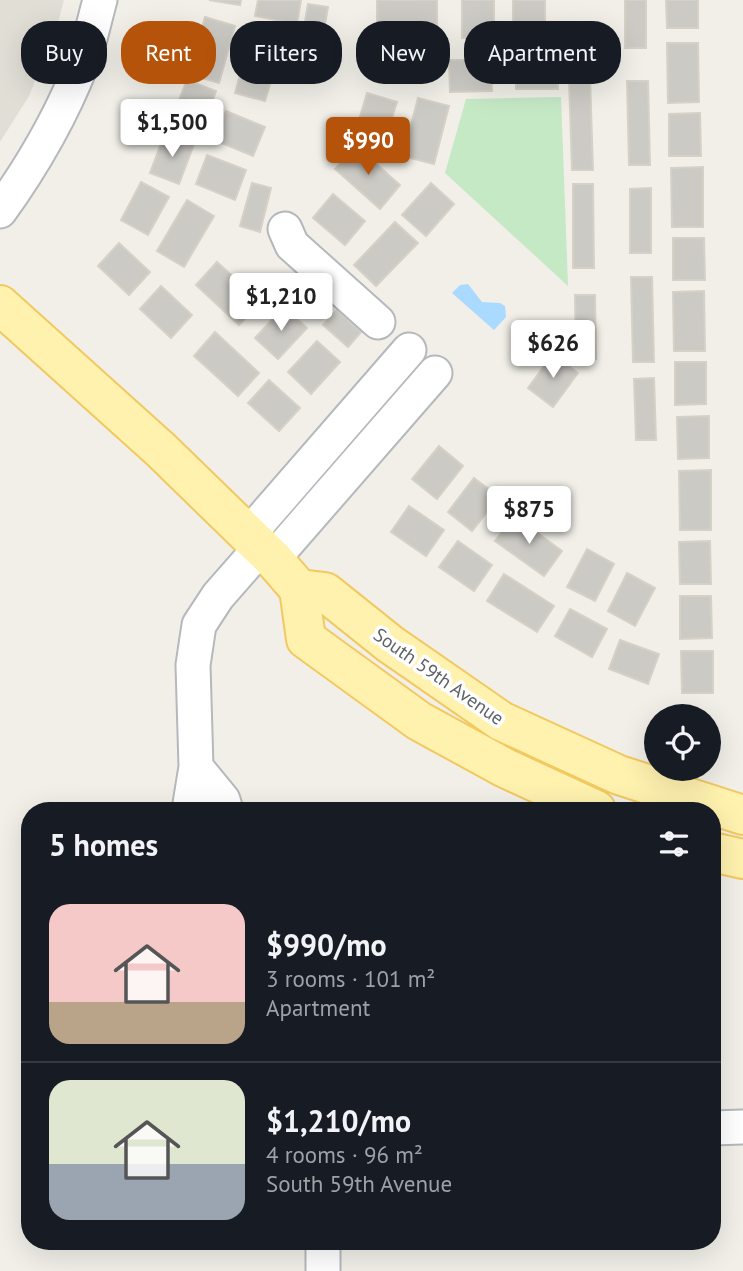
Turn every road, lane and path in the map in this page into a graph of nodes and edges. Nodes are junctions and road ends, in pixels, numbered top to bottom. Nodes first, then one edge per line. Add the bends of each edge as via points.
1 (100, 0) edge
2 (0, 211) edge
3 (285, 229) dead end
4 (0, 306) edge
5 (378, 322) dead end
6 (409, 350) dead end
7 (435, 373) dead end
8 (261, 547) junction
9 (299, 589) junction
10 (196, 767) junction
11 (190, 802) edge
12 (224, 802) edge
13 (579, 802) edge
14 (703, 802) edge
15 (721, 808) edge
16 (743, 815) edge
17 (721, 854) edge
18 (743, 859) edge
19 (743, 1127) edge
20 (721, 1128) edge
21 (323, 1250) edge
22 (323, 1271) edge

1 - 2 street via 83,61 63,106 34,163
3 - 5 street via 292,245
4 - 8 main road
6 - 8 street
7 - 8 street
8 - 9 main road
8 - 10 street via 199,625 193,665
9 - 13 main road via 306,639 419,721
9 - 14 main road, South 59th Avenue via 325,592 390,644 501,721 619,775
10 - 11 street
10 - 12 street
15 - 16 main road, South 59th Avenue
17 - 18 main road
19 - 20 street
21 - 22 street

